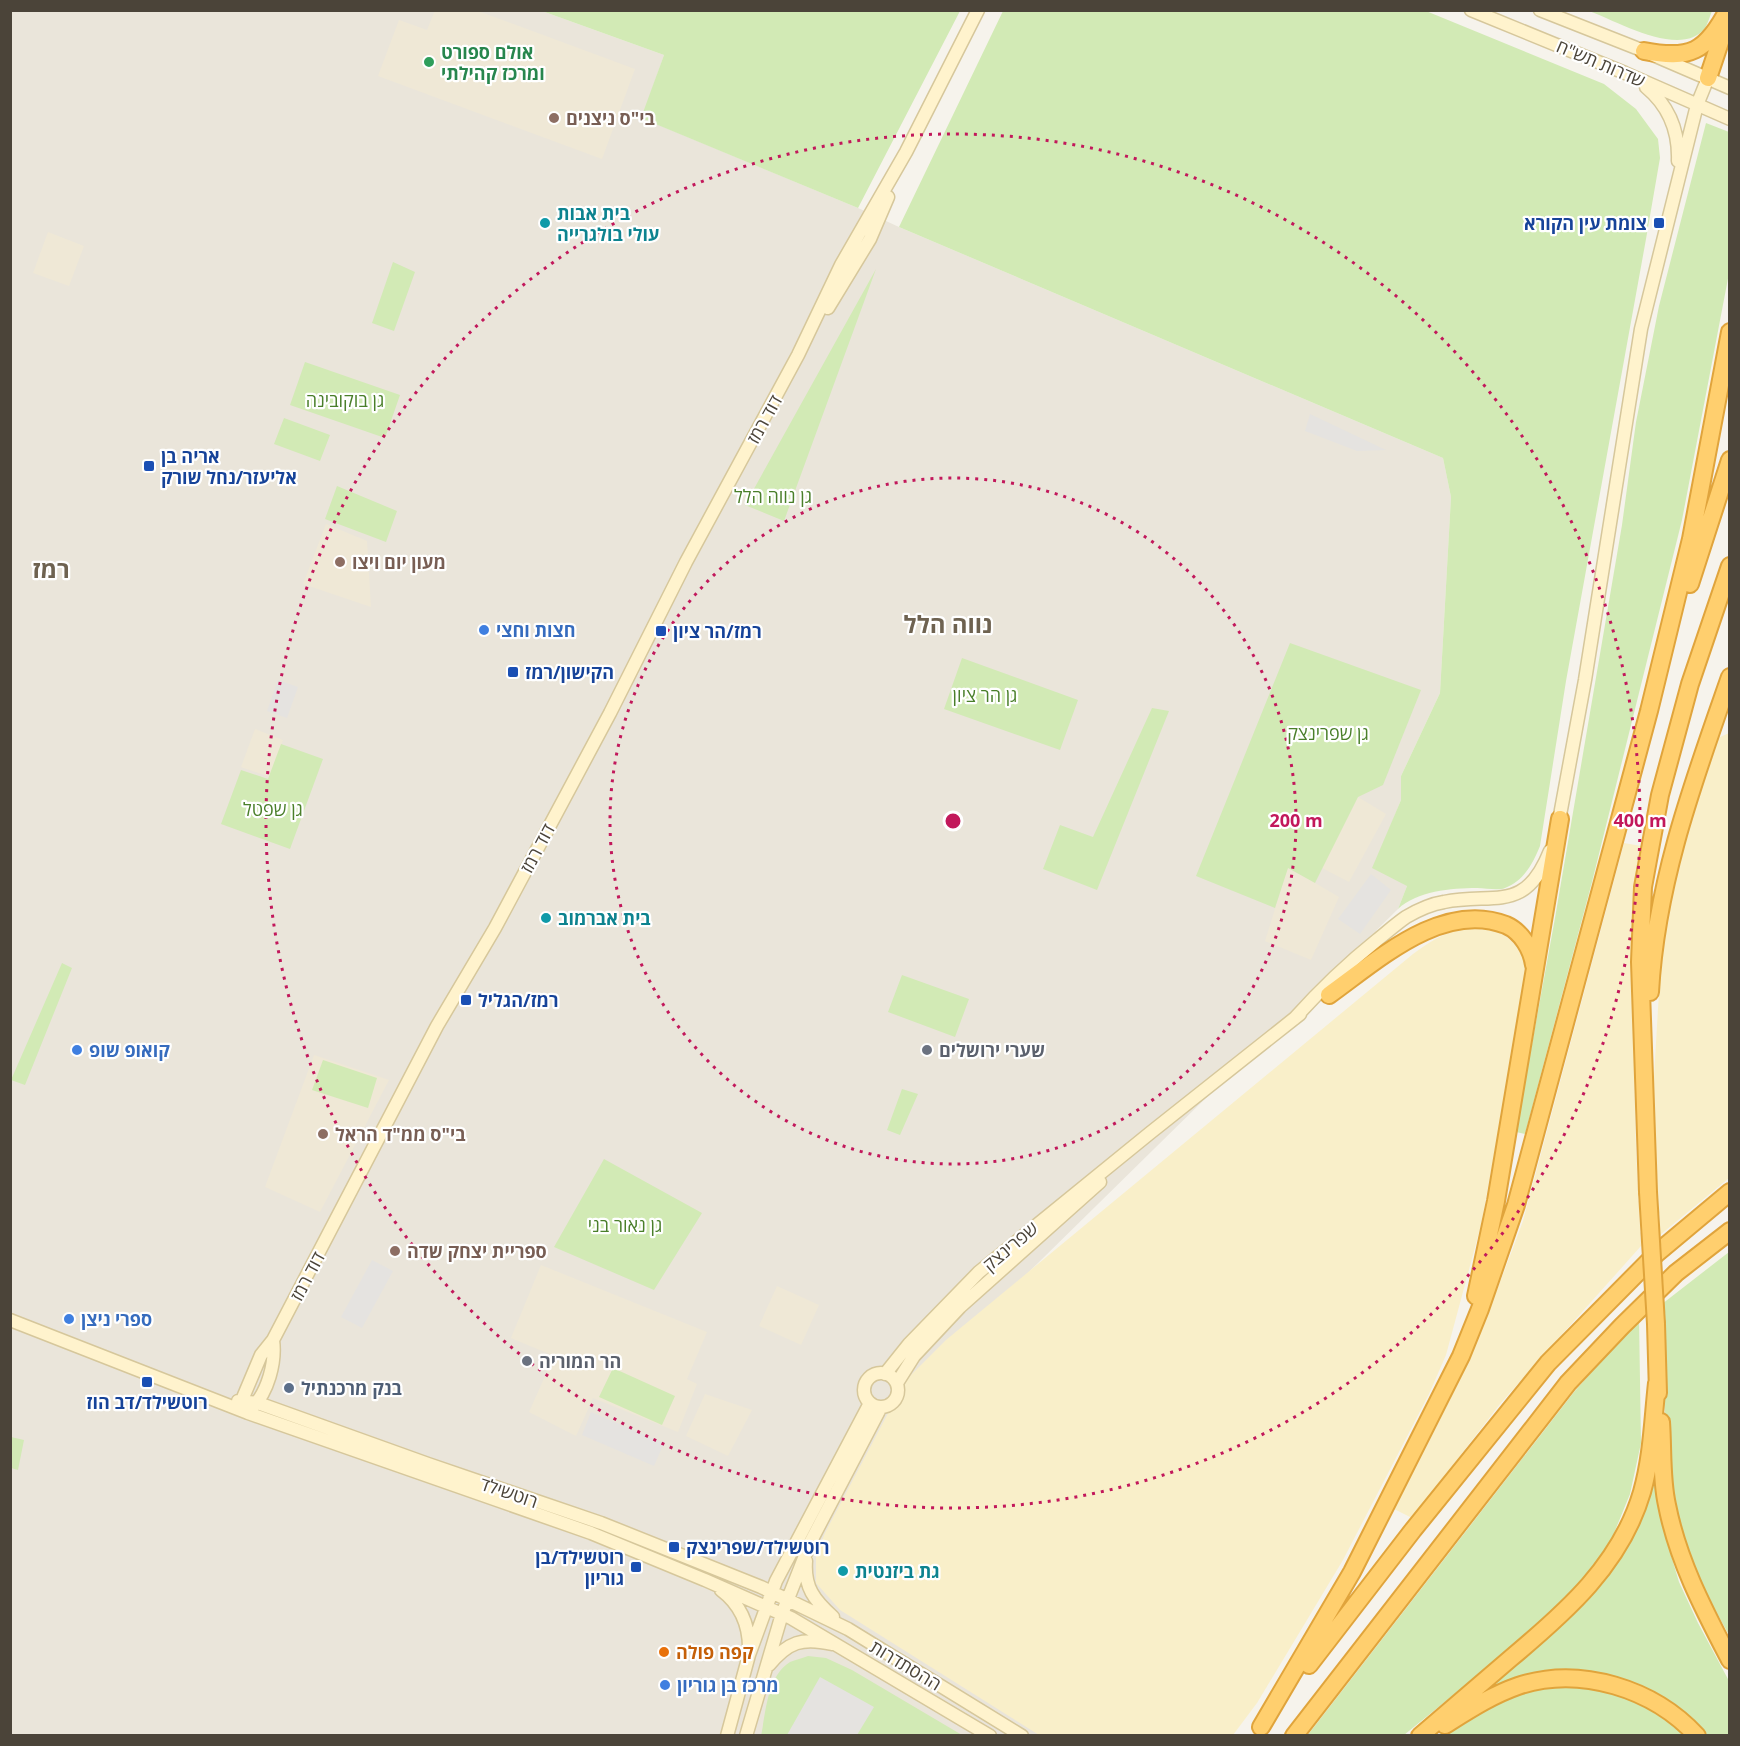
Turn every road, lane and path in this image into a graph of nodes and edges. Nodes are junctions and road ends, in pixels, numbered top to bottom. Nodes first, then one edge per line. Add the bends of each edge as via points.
1 (978, 10) edge
2 (1471, 10) edge
3 (1540, 10) edge
4 (1729, 12) edge
5 (1644, 51) junction
6 (1625, 73) junction
7 (1708, 78) junction
8 (1730, 88) edge
9 (1697, 105) junction
10 (1730, 119) edge
11 (1675, 189) junction
12 (1730, 332) edge
13 (1730, 460) edge
14 (1730, 566) edge
15 (1730, 576) edge
16 (1716, 609) junction
17 (1730, 677) edge
18 (1649, 711) junction
19 (1560, 819) junction
20 (1533, 986) junction
21 (1329, 995) joint
22 (1294, 1019) junction
23 (1645, 1070) junction
24 (1150, 1133) junction
25 (1730, 1192) edge
26 (1730, 1231) edge
27 (10, 1320) edge
28 (273, 1340) junction
29 (1461, 1356) junction
30 (885, 1374) junction
31 (897, 1383) junction
32 (1657, 1383) junction
33 (242, 1400) junction
34 (225, 1403) junction
35 (258, 1403) junction
36 (876, 1405) junction
37 (248, 1413) junction
38 (810, 1543) junction
39 (705, 1580) junction
40 (772, 1592) junction
41 (788, 1599) junction
42 (766, 1606) junction
43 (782, 1614) junction
44 (848, 1629) junction
45 (846, 1649) junction
46 (749, 1655) junction
47 (1730, 1660) edge
48 (762, 1680) junction
49 (1258, 1731) edge
50 (727, 1736) edge
51 (746, 1736) edge
52 (990, 1736) edge
53 (1022, 1736) edge
54 (1294, 1736) edge
55 (1420, 1736) edge
56 (1429, 1736) edge
57 (1697, 1736) edge

1 - 28 main road, דוד רמז via 906,152 870,239 798,355 500,918 433,1033
2 - 6 main road, שדרות תש"ח
3 - 5 main road, שדרות תש"ח
4 - 5 highway via 1718,30 1696,51 1676,56
4 - 7 highway
5 - 7 main road, שדרות תש"ח
6 - 9 main road, שדרות תש"ח
6 - 11 main road via 1648,88 1671,119 1678,144
7 - 8 main road, שדרות תש"ח
7 - 9 main road
9 - 10 main road, שדרות תש"ח
9 - 11 main road
11 - 19 main road, שפרינצק via 1641,329
12 - 18 highway via 1691,539
13 - 18 highway
14 - 16 highway
15 - 16 highway
16 - 23 highway via 1690,684 1660,795 1644,887 1640,962
17 - 23 highway via 1671,858 1654,955
18 - 29 highway via 1516,1205
19 - 20 highway
19 - 22 main road, שפרינצק via 1543,868 1522,891 1504,898 1443,902 1405,918 1337,974
20 - 21 highway via 1531,950 1521,937 1511,927 1476,918 1428,930 1401,944
20 - 29 highway via 1496,1201
21 - 22 main road, שפרינצק
22 - 24 main road, שפרינצק
23 - 32 highway, bridge
24 - 30 main road, שפרינצק via 979,1272
24 - 31 main road, שפרינצק via 960,1307 914,1356
25 - 49 highway via 1657,1253 1548,1363
26 - 54 highway via 1676,1273 1569,1383
27 - 34 main road, רוטשילד
28 - 33 main road, דוד רמז via 261,1355
28 - 35 main road, דוד רמז via 273,1365
29 - 49 highway via 1352,1572
30 - 31 main road
30 - 36 main road via 875,1374 867,1381 864,1392
31 - 36 main road via 897,1398 889,1406
32 - 47 highway via 1666,1503 1676,1542 1694,1589
32 - 55 highway via 1642,1492 1624,1536 1604,1567 1549,1626
33 - 34 main road, רוטשילד
33 - 35 main road, רוטשילד
33 - 37 main road
34 - 37 main road, רוטשילד
35 - 37 main road, דוד רמז
35 - 40 main road, רוטשילד via 601,1523
36 - 38 main road
36 - 40 main road via 797,1539
37 - 39 main road, רוטשילד via 591,1533
38 - 41 main road
38 - 44 main road via 805,1576 810,1594
39 - 42 main road, רוטשילד
39 - 46 main road via 731,1599 742,1613
40 - 41 main road, רוטשילד
40 - 42 main road
41 - 43 main road
41 - 44 main road, ההסתדרות
42 - 43 main road, רוטשילד
42 - 46 main road
43 - 45 main road, ההסתדרות
43 - 48 main road
44 - 53 main road, ההסתדרות
45 - 48 main road via 812,1641 787,1646 768,1666
45 - 52 main road, ההסתדרות
46 - 50 main road
48 - 51 main road
56 - 57 highway via 1504,1691 1553,1680 1595,1681 1621,1687 1668,1710

